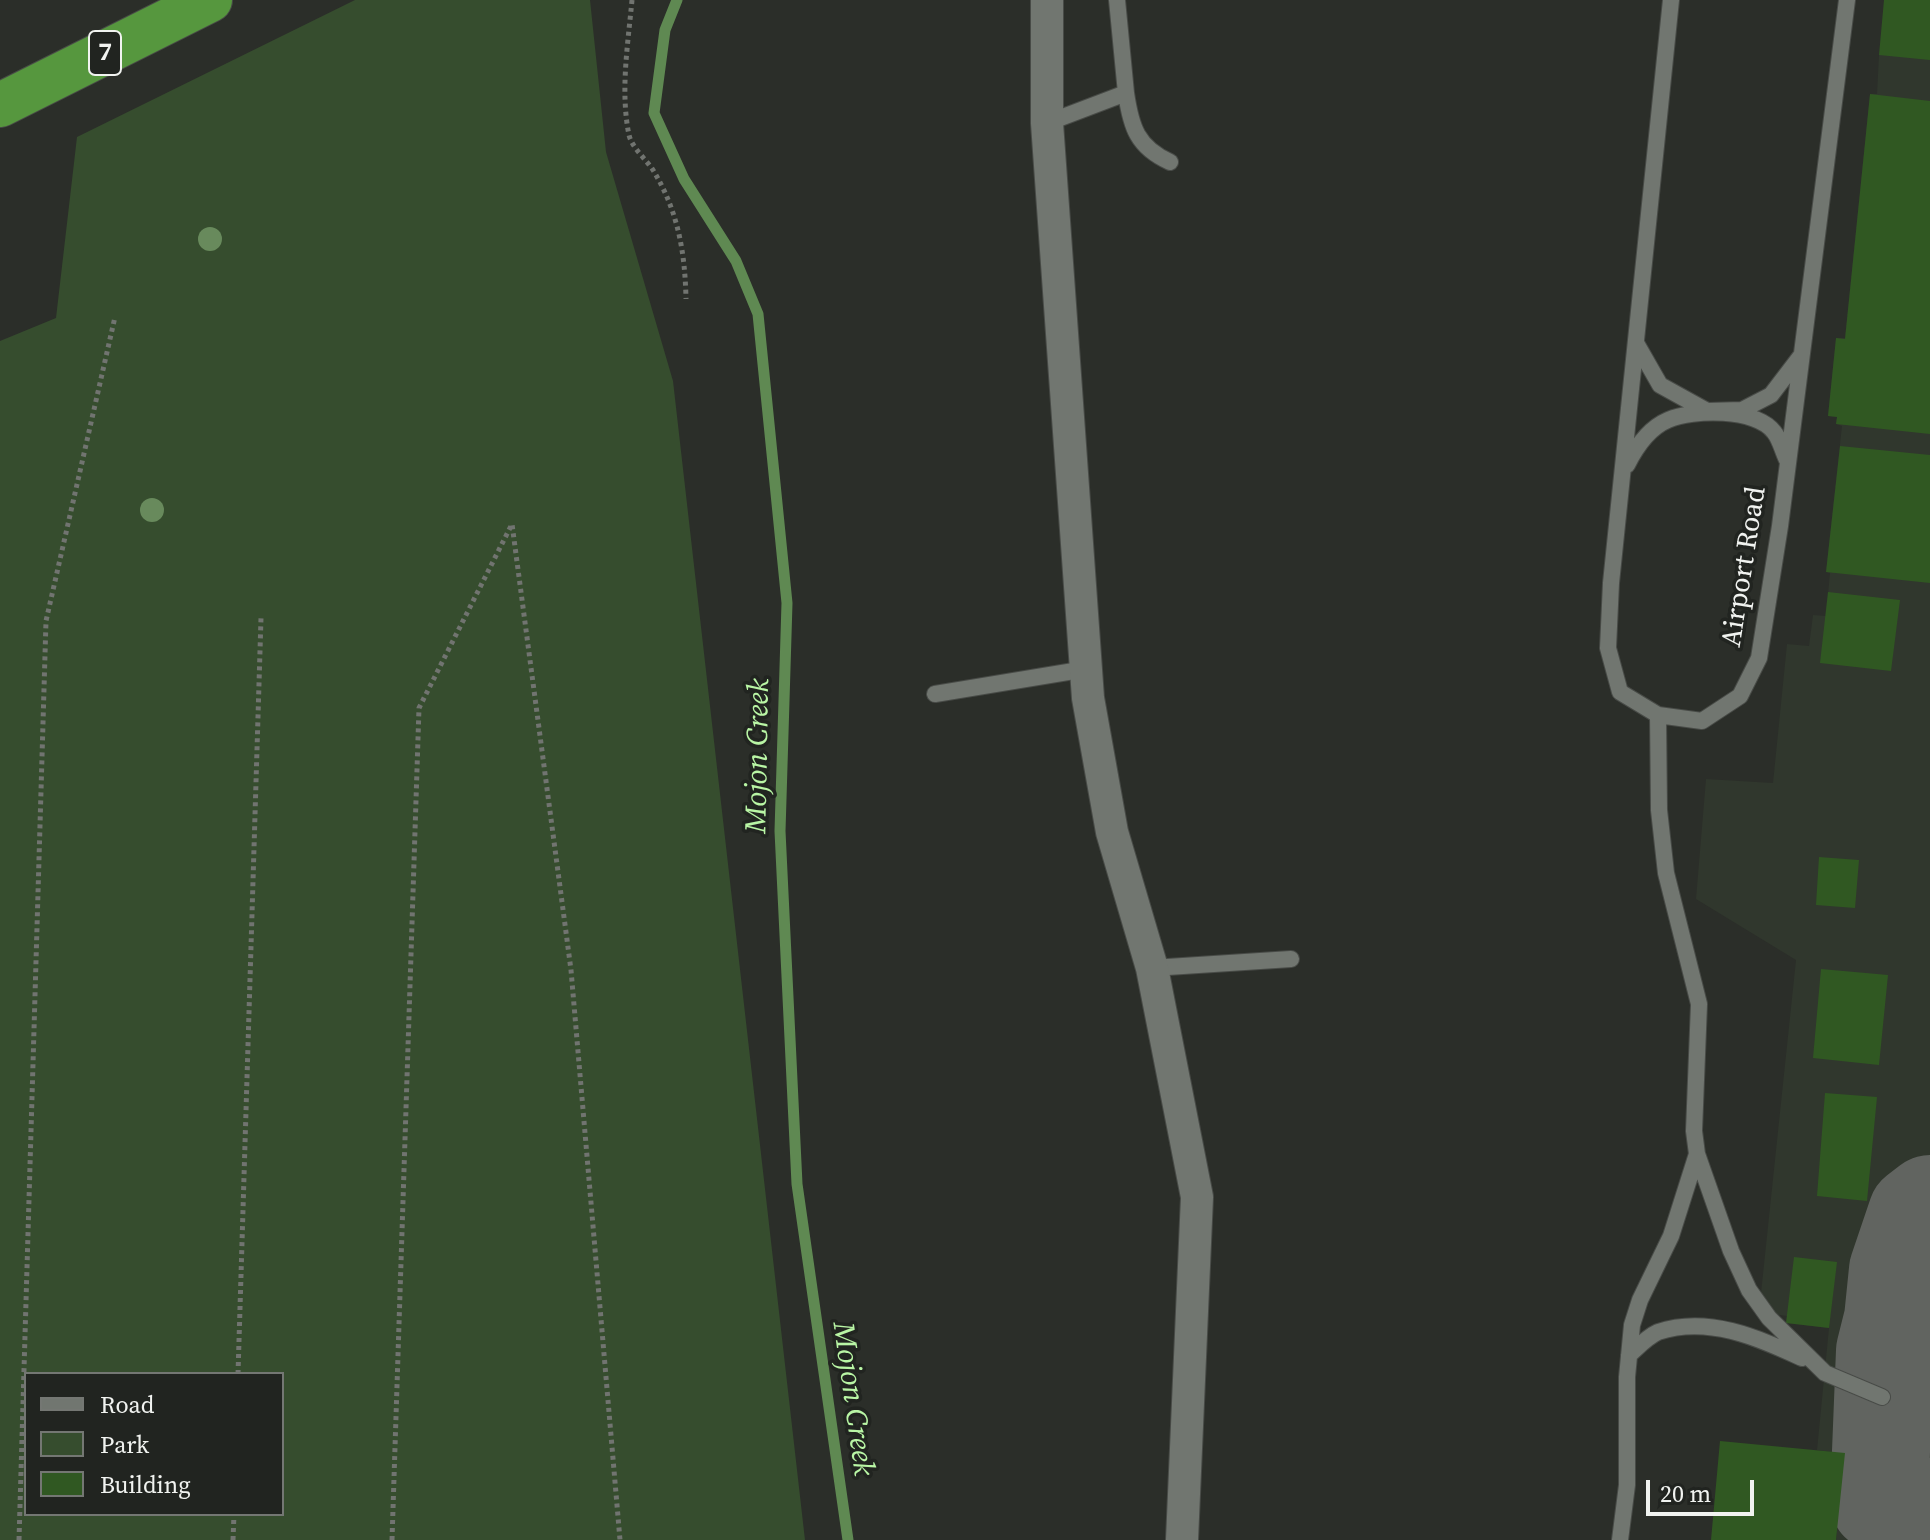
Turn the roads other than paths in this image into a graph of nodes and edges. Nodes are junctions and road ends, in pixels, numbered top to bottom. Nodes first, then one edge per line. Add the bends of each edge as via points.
1 (210, 0) edge
2 (1047, 0) edge
3 (1117, 0) edge
4 (1671, 0) edge
5 (1847, 0) edge
6 (1126, 93) junction
7 (0, 105) edge
8 (1047, 123) junction
9 (1170, 162) dead end
10 (1636, 343) junction
11 (1801, 356) junction
12 (1718, 411) junction
13 (1788, 462) junction
14 (1622, 475) junction
15 (1086, 669) junction
16 (935, 694) dead end
17 (1658, 715) junction
18 (1291, 959) dead end
19 (1152, 968) junction
20 (1697, 1154) junction
21 (1629, 1355) junction
22 (1814, 1363) junction
23 (1882, 1397) dead end
24 (1182, 1540) edge
25 (1620, 1540) edge

1 - 7 highway, 7
2 - 8 street
3 - 6 lane
4 - 10 lane, Airport Road
5 - 11 lane, Airport Road
6 - 8 lane
6 - 9 lane via 1129,115 1144,145
8 - 15 street
10 - 12 lane via 1660,385 1707,411
10 - 14 lane, Airport Road
11 - 12 lane via 1771,395 1742,410
11 - 13 lane, Airport Road
12 - 13 lane via 1774,431
12 - 14 lane via 1668,420 1638,443
13 - 17 lane, Airport Road via 1759,658 1740,696 1702,721
14 - 17 lane, Airport Road via 1608,648 1620,692
15 - 16 lane
15 - 19 street via 1112,832
17 - 20 lane via 1666,873 1699,1004
18 - 19 lane
19 - 24 street via 1197,1197
20 - 21 lane via 1671,1236 1640,1300
20 - 22 lane via 1749,1290
21 - 22 lane via 1659,1332 1709,1327 1763,1340
21 - 25 lane via 1627,1485
22 - 23 lane via 1825,1373

